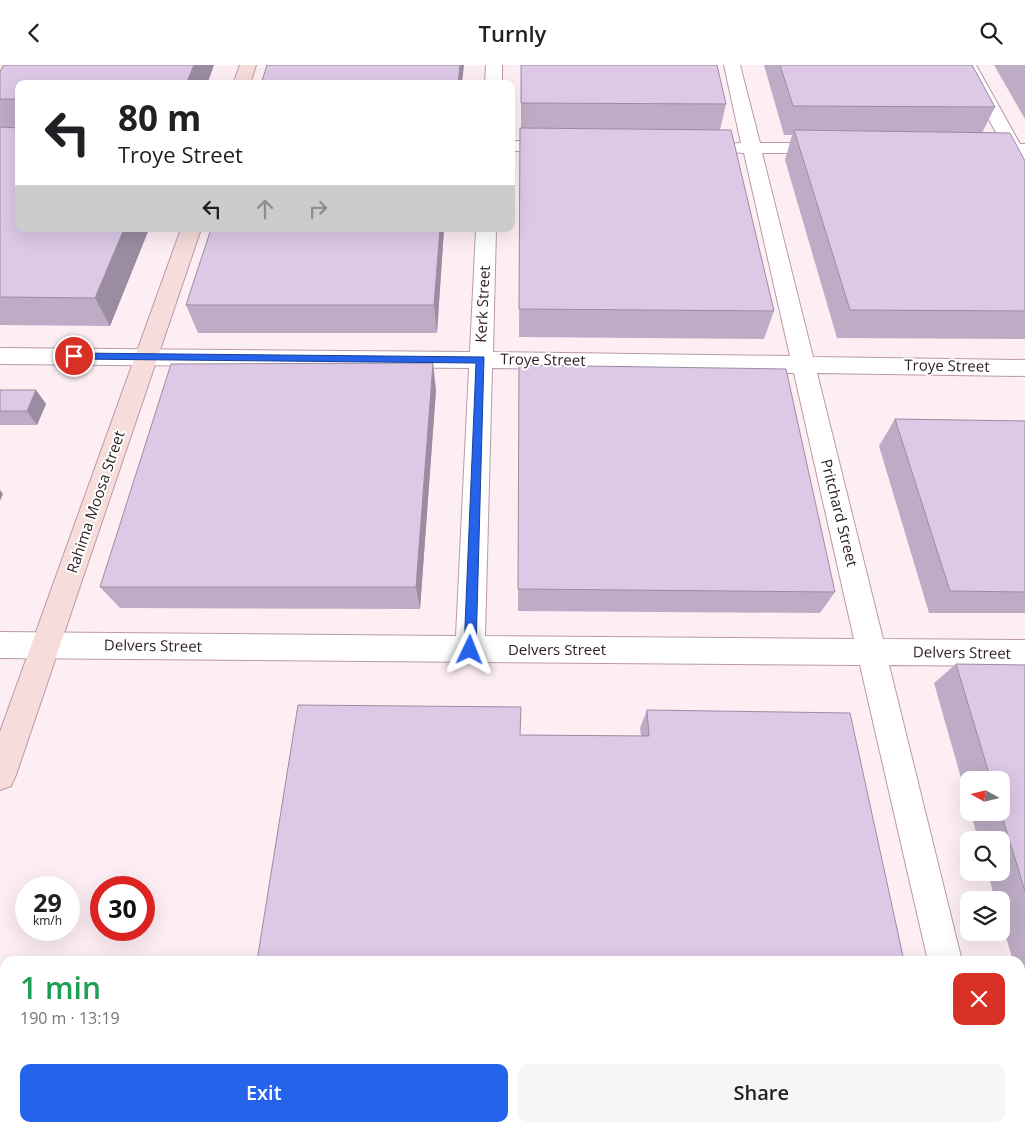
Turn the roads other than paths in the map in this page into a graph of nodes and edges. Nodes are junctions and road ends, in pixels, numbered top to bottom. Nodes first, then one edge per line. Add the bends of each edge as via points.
1 (248, 65) edge
2 (494, 65) edge
3 (732, 65) edge
4 (968, 65) edge
5 (242, 80) edge
6 (493, 80) edge
7 (515, 146) edge
8 (571, 147) edge
9 (711, 147) edge
10 (751, 148) junction
11 (839, 148) edge
12 (966, 149) edge
13 (1020, 149) edge
14 (1025, 169) edge
15 (190, 232) edge
16 (486, 232) edge
17 (0, 356) edge
18 (147, 356) junction
19 (480, 359) junction
20 (802, 364) junction
21 (1025, 367) edge
22 (0, 645) edge
23 (46, 645) junction
24 (470, 650) junction
25 (873, 652) junction
26 (1025, 653) edge
27 (0, 775) edge
28 (945, 956) edge

1 - 5 street
2 - 6 street
3 - 10 street, Pritchard Street
4 - 13 street
7 - 8 street
9 - 10 street
10 - 11 street
10 - 20 street, Pritchard Street
12 - 13 street
13 - 14 street
15 - 18 street, Rahima Moosa Street
16 - 19 street, Kerk Street
17 - 18 street, Troye Street
18 - 19 street, Troye Street
18 - 23 street, Rahima Moosa Street
19 - 20 street, Troye Street
19 - 24 street, Kerk Street
20 - 21 street, Troye Street
20 - 25 street, Pritchard Street
22 - 23 street, Delvers Street
23 - 24 street, Delvers Street
23 - 27 street, Rahima Moosa Street
24 - 25 street, Delvers Street
25 - 26 street, Delvers Street
25 - 28 street, Pritchard Street

